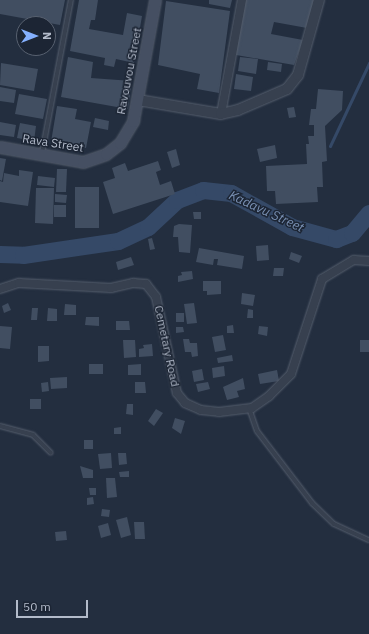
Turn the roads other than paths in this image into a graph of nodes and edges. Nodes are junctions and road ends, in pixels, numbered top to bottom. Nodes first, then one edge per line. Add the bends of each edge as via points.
1 (71, 0) edge
2 (155, 0) edge
3 (242, 0) edge
4 (319, 0) edge
5 (138, 100) junction
6 (221, 114) junction
7 (120, 143) joint
8 (0, 147) edge
9 (42, 155) junction
10 (369, 261) edge
11 (0, 289) edge
12 (249, 408) junction
13 (0, 426) edge
14 (51, 453) dead end
15 (369, 540) edge

1 - 9 lane
2 - 5 main road, Ravouvou Street
3 - 6 street
4 - 6 street via 295,81 280,92 238,110
5 - 6 street
5 - 7 main road, Ravouvou Street via 130,129
7 - 9 main road, Rava Street via 106,154 83,162
8 - 9 main road, Rava Street
10 - 12 street, Cemetary Road via 354,260 322,279 290,374 269,396
11 - 12 street, Cemetary Road via 18,283 111,288 133,282 146,284 156,297 168,359 177,393 184,403 201,410 219,412
12 - 15 lane via 257,431 312,503 334,524
13 - 14 lane via 33,435

